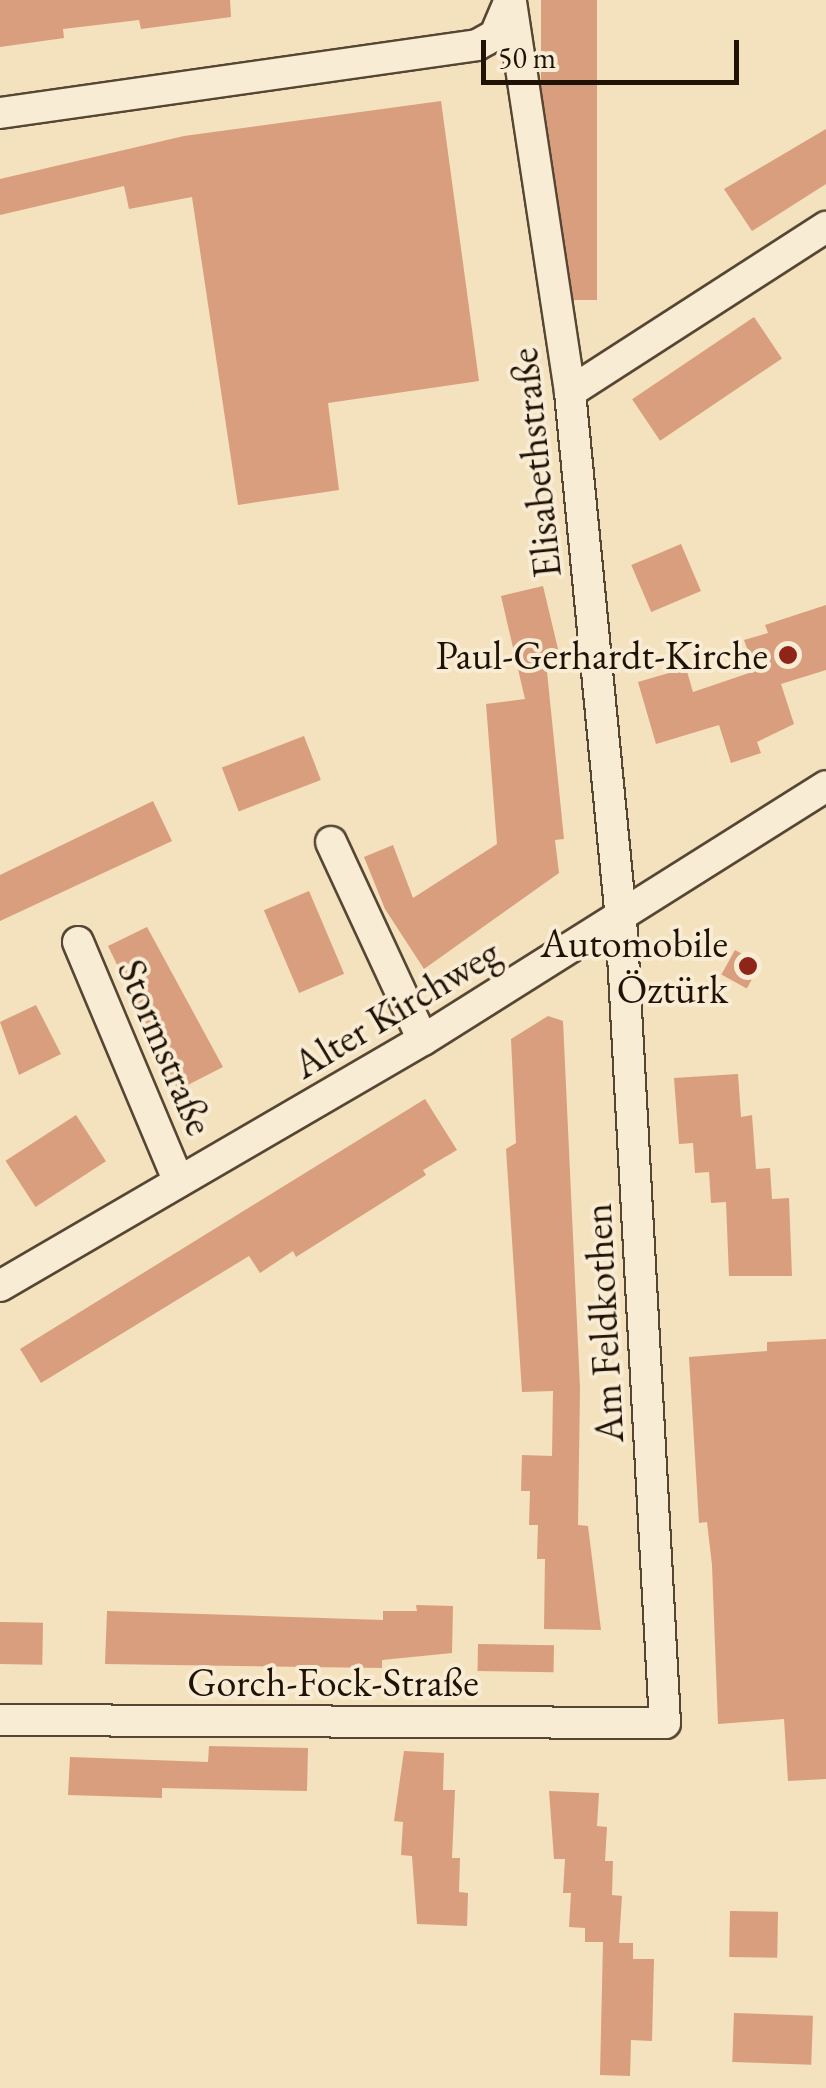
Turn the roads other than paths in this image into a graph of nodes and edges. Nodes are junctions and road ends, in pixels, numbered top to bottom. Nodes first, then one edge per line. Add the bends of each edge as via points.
1 (510, 0) edge
2 (0, 113) edge
3 (826, 227) edge
4 (570, 392) junction
5 (826, 786) edge
6 (331, 842) dead end
7 (621, 920) junction
8 (78, 942) dead end
9 (423, 1040) junction
10 (180, 1182) junction
11 (0, 1286) edge
12 (0, 1720) edge
13 (666, 1723) joint

1 - 2 street via 495,35 477,45
1 - 4 street, Elisabethstraße
3 - 4 street
4 - 7 street, Elisabethstraße
5 - 7 street, Alter Kirchweg
6 - 9 street
7 - 9 street, Alter Kirchweg
7 - 13 street, Am Feldkothen
8 - 10 street, Stormstraße
9 - 10 street, Alter Kirchweg
10 - 11 street, Alter Kirchweg
12 - 13 street, Gorch-Fock-Straße

